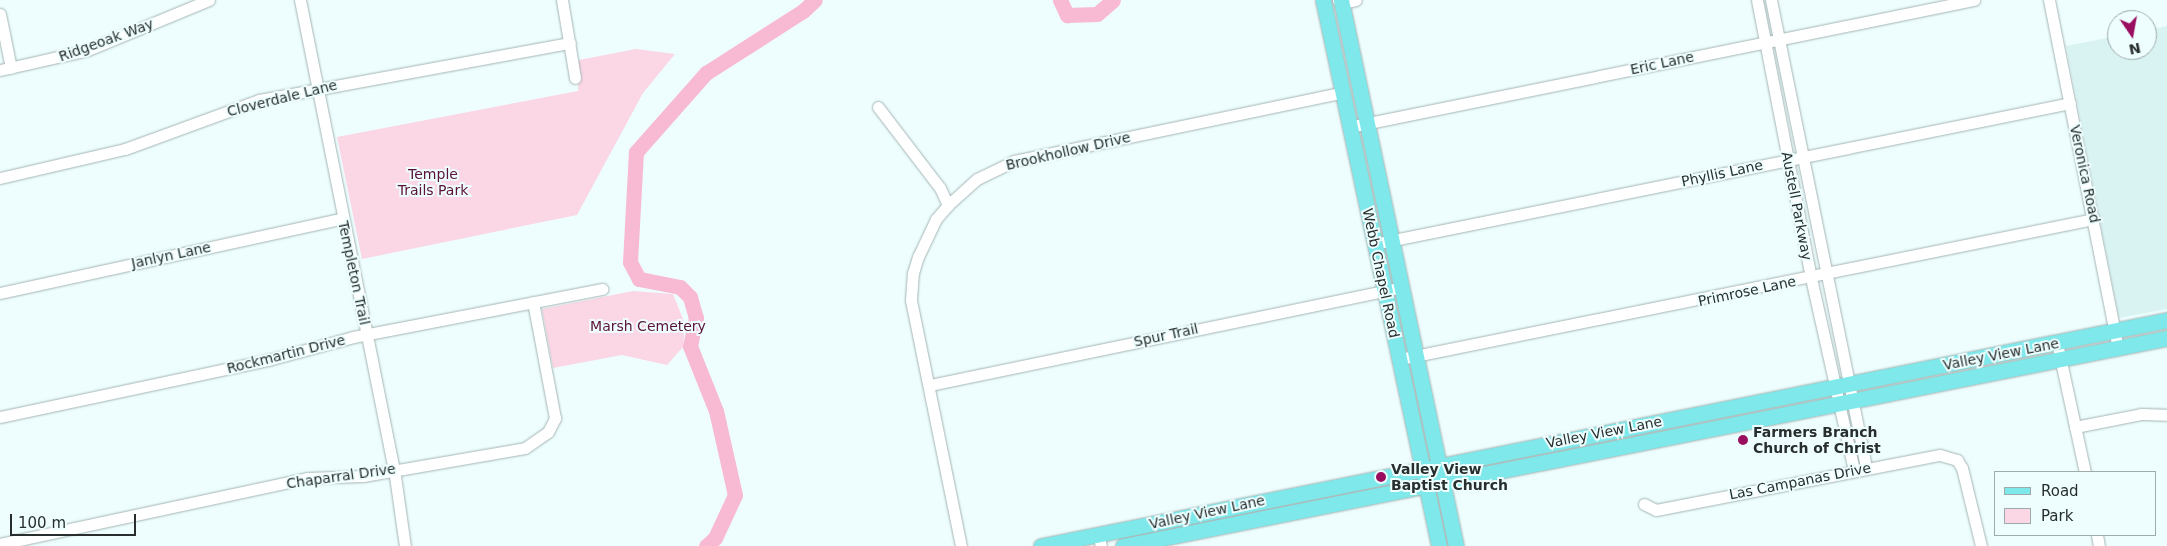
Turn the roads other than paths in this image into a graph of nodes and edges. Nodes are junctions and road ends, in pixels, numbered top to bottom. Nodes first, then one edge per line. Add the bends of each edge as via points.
1 (209, 0) edge
2 (300, 0) edge
3 (562, 0) edge
4 (1323, 0) edge
5 (1757, 0) edge
6 (1771, 0) edge
7 (1974, 0) edge
8 (2048, 0) edge
9 (1344, 1) edge
10 (193, 3) edge
11 (0, 14) edge
12 (1778, 39) junction
13 (1765, 42) junction
14 (570, 43) junction
15 (5, 69) edge
16 (575, 78) dead end
17 (316, 88) junction
18 (1343, 92) junction
19 (2070, 104) junction
20 (878, 106) dead end
21 (1367, 124) junction
22 (1349, 127) junction
23 (1801, 157) junction
24 (1787, 160) junction
25 (0, 178) edge
26 (948, 205) junction
27 (343, 218) junction
28 (2094, 219) junction
29 (1394, 241) junction
30 (1374, 244) junction
31 (1825, 275) junction
32 (1811, 278) junction
33 (1402, 287) junction
34 (602, 288) dead end
35 (1384, 290) junction
36 (0, 293) edge
37 (533, 302) junction
38 (2167, 320) edge
39 (2115, 330) junction
40 (367, 336) junction
41 (2167, 338) edge
42 (2057, 343) junction
43 (2118, 348) junction
44 (1418, 357) junction
45 (1400, 359) junction
46 (2060, 359) junction
47 (930, 385) junction
48 (1841, 385) junction
49 (1845, 402) junction
50 (2167, 415) edge
51 (0, 417) edge
52 (2075, 427) junction
53 (1580, 437) junction
54 (1584, 453) junction
55 (1440, 464) junction
56 (1422, 467) junction
57 (1866, 468) junction
58 (394, 469) junction
59 (1854, 470) junction
60 (2085, 471) edge
61 (1443, 482) junction
62 (1425, 485) junction
63 (1644, 504) dead end
64 (1100, 540) edge
65 (0, 544) edge
66 (405, 546) edge
67 (961, 546) edge
68 (1041, 546) edge
69 (1123, 546) edge
70 (1439, 546) edge
71 (1456, 546) edge
72 (1981, 546) edge

1 - 10 street, Ridgeoak Way
2 - 17 street, Templeton Trail
3 - 14 street
4 - 18 main road, Webb Chapel Road
5 - 13 street, Austell Parkway
6 - 12 street, Austell Parkway
7 - 12 street, Eric Lane
8 - 19 street, Veronica Road
9 - 21 main road, Webb Chapel Road
10 - 15 street, Ridgeoak Way via 88,50
11 - 15 street
12 - 13 street, Eric Lane
12 - 23 street, Austell Parkway
13 - 21 street, Eric Lane
13 - 24 street, Austell Parkway
14 - 16 street
14 - 17 street, Cloverdale Lane
17 - 25 street, Cloverdale Lane via 228,110 125,149
17 - 27 street, Templeton Trail
18 - 22 main road, Webb Chapel Road
18 - 26 street, Brookhollow Drive via 1014,161 977,179
19 - 23 street, Phyllis Lane
19 - 28 street, Veronica Road
20 - 26 street via 940,188
21 - 22 street, Eric Lane
21 - 29 main road, Webb Chapel Road
22 - 30 main road, Webb Chapel Road
23 - 24 street, Phyllis Lane
23 - 31 street, Austell Parkway
24 - 29 street, Phyllis Lane
24 - 32 street, Austell Parkway
26 - 47 street, Brookhollow Drive via 926,239 911,285 913,314
27 - 36 street, Janlyn Lane
27 - 40 street, Templeton Trail
28 - 31 street, Primrose Lane
28 - 39 street, Veronica Road
29 - 30 street, Phyllis Lane
29 - 33 main road, Webb Chapel Road
30 - 35 main road, Webb Chapel Road
31 - 32 street, Primrose Lane
31 - 48 street, Austell Parkway
32 - 44 street, Primrose Lane
32 - 48 street, Austell Parkway
33 - 35 street, Spur Trail
33 - 44 main road, Webb Chapel Road
34 - 37 street, Rockmartin Drive
35 - 45 main road, Webb Chapel Road
35 - 47 street, Spur Trail
37 - 40 street, Rockmartin Drive
37 - 58 street, Chaparral Drive via 555,418 548,432 525,448
38 - 39 main road, Valley View Lane
39 - 42 main road, Valley View Lane
39 - 43 street, Veronica Road
40 - 51 street, Rockmartin Drive
40 - 58 street, Templeton Trail
41 - 43 main road, Valley View Lane
42 - 46 street
42 - 48 main road, Valley View Lane
43 - 46 main road, Valley View Lane
44 - 45 street, Primrose Lane
44 - 55 main road, Webb Chapel Road
45 - 56 main road, Webb Chapel Road
46 - 49 main road, Valley View Lane
46 - 52 street
47 - 67 street, Brookhollow Drive
48 - 49 street, Austell Parkway
48 - 53 main road, Valley View Lane
49 - 54 main road, Valley View Lane
49 - 57 street, Austell Parkway
49 - 59 street, Austell Parkway
50 - 52 street via 2141,414
52 - 60 street
53 - 54 main road
53 - 55 main road, Valley View Lane
54 - 61 main road, Valley View Lane
55 - 56 main road, Valley View Lane
55 - 61 main road, Webb Chapel Road
56 - 62 main road, Webb Chapel Road
56 - 64 main road, Valley View Lane
57 - 59 street, Las Campanas Drive
57 - 72 street, Las Campanas Drive via 1940,455 1957,460 1966,481
58 - 65 street, Chaparral Drive via 362,476 307,478
58 - 66 street, Templeton Trail
59 - 63 street, Las Campanas Drive via 1656,510
61 - 62 main road, Valley View Lane
61 - 71 main road, Webb Chapel Road
62 - 69 main road, Valley View Lane
62 - 70 main road, Webb Chapel Road
64 - 68 main road, Valley View Lane

